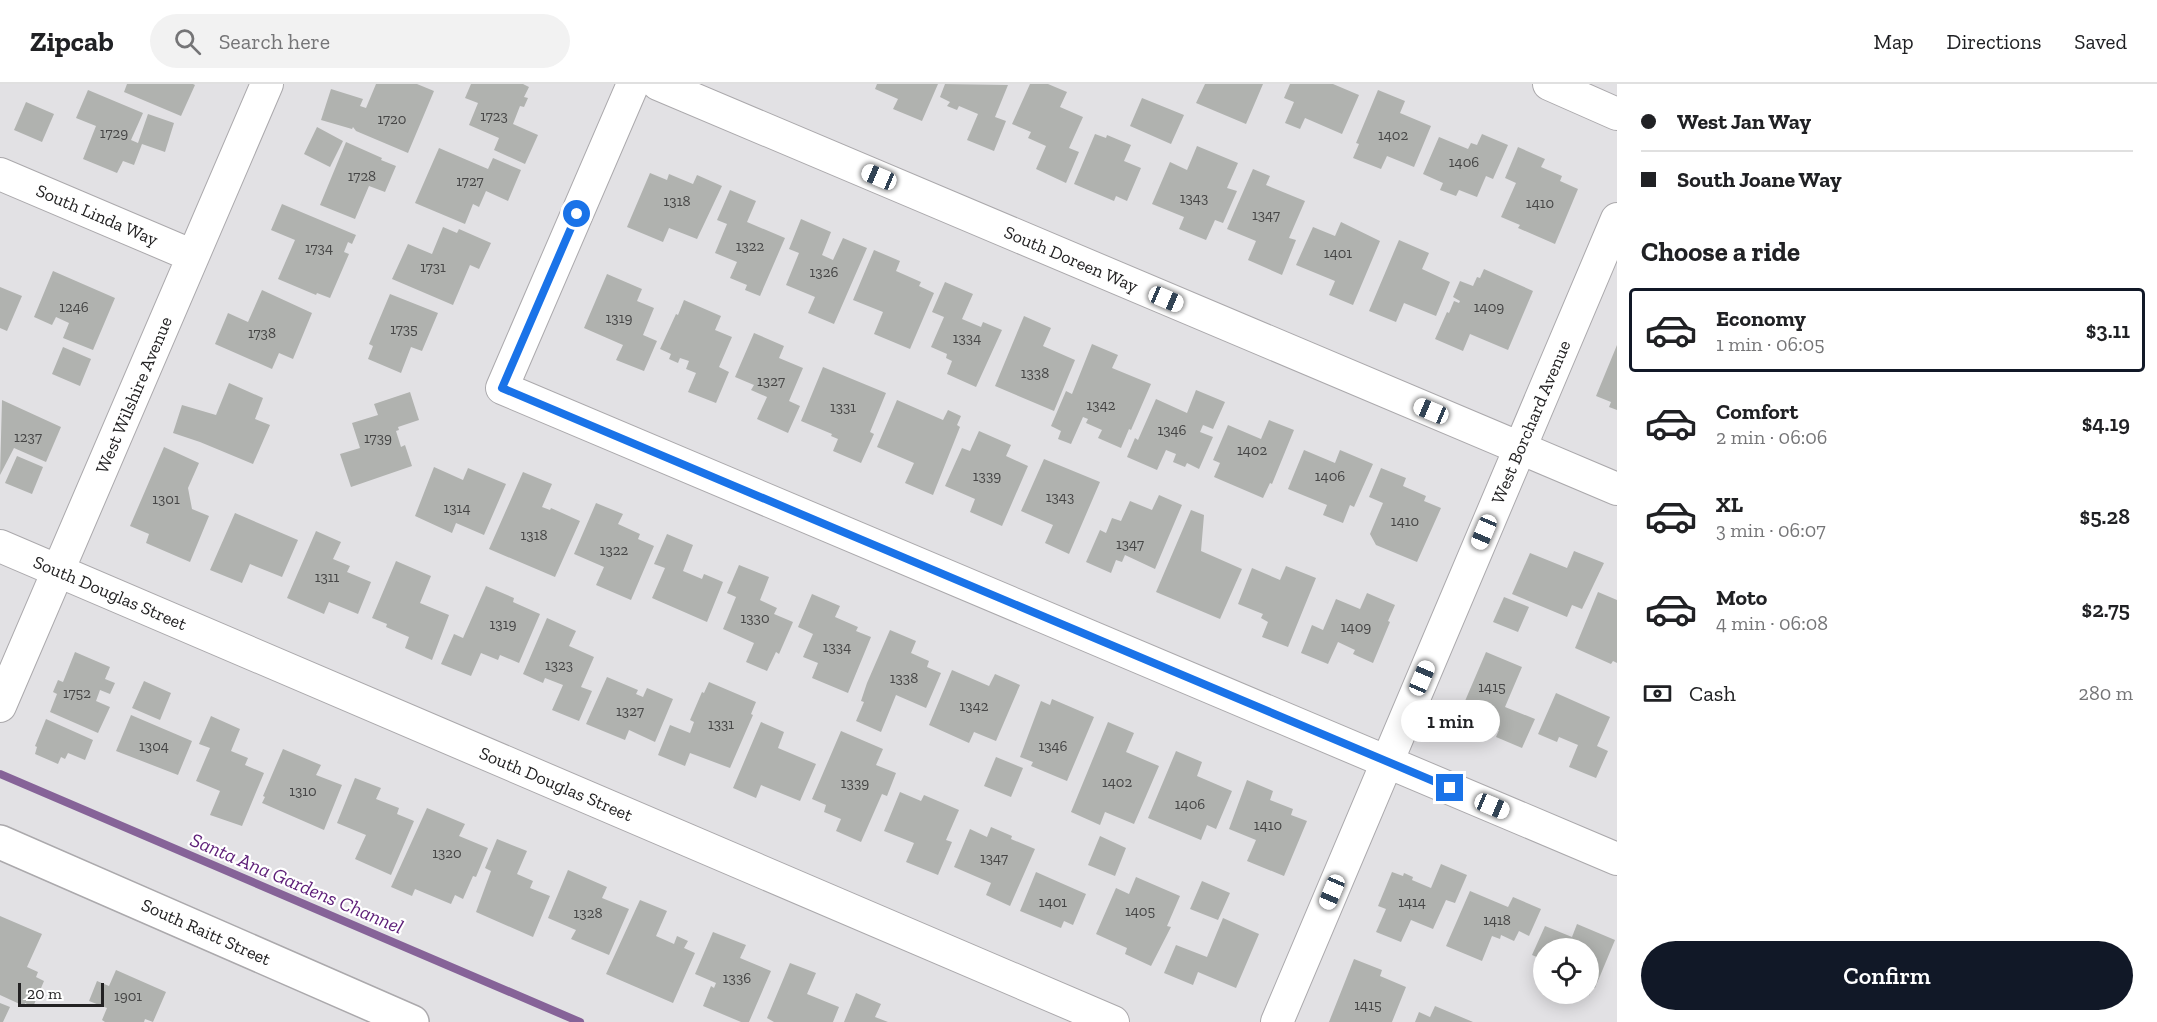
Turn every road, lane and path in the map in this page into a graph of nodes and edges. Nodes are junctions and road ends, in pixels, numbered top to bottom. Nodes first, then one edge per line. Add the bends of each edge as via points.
1 (267, 84) edge
2 (633, 84) edge
3 (658, 84) edge
4 (1549, 84) edge
5 (1617, 114) edge
6 (0, 174) edge
7 (1617, 219) edge
8 (193, 256) junction
9 (1520, 448) junction
10 (1617, 489) edge
11 (0, 546) edge
12 (58, 571) junction
13 (0, 706) edge
14 (1387, 762) junction
15 (0, 842) edge
16 (1617, 858) edge
17 (412, 1022) edge
18 (1113, 1022) edge
19 (1277, 1022) edge

1 - 8 street, West Wilshire Avenue
2 - 14 street via 502,388
3 - 9 street, South Doreen Way
4 - 5 street
6 - 8 street, South Linda Way
7 - 9 street, West Borchard Avenue
8 - 12 street, West Wilshire Avenue
9 - 10 street, South Doreen Way
9 - 14 street, West Borchard Avenue
11 - 12 street, South Douglas Street
12 - 13 street, West Wilshire Avenue
12 - 18 street, South Douglas Street
14 - 16 street
14 - 19 street, West Borchard Avenue
15 - 17 street, South Raitt Street

